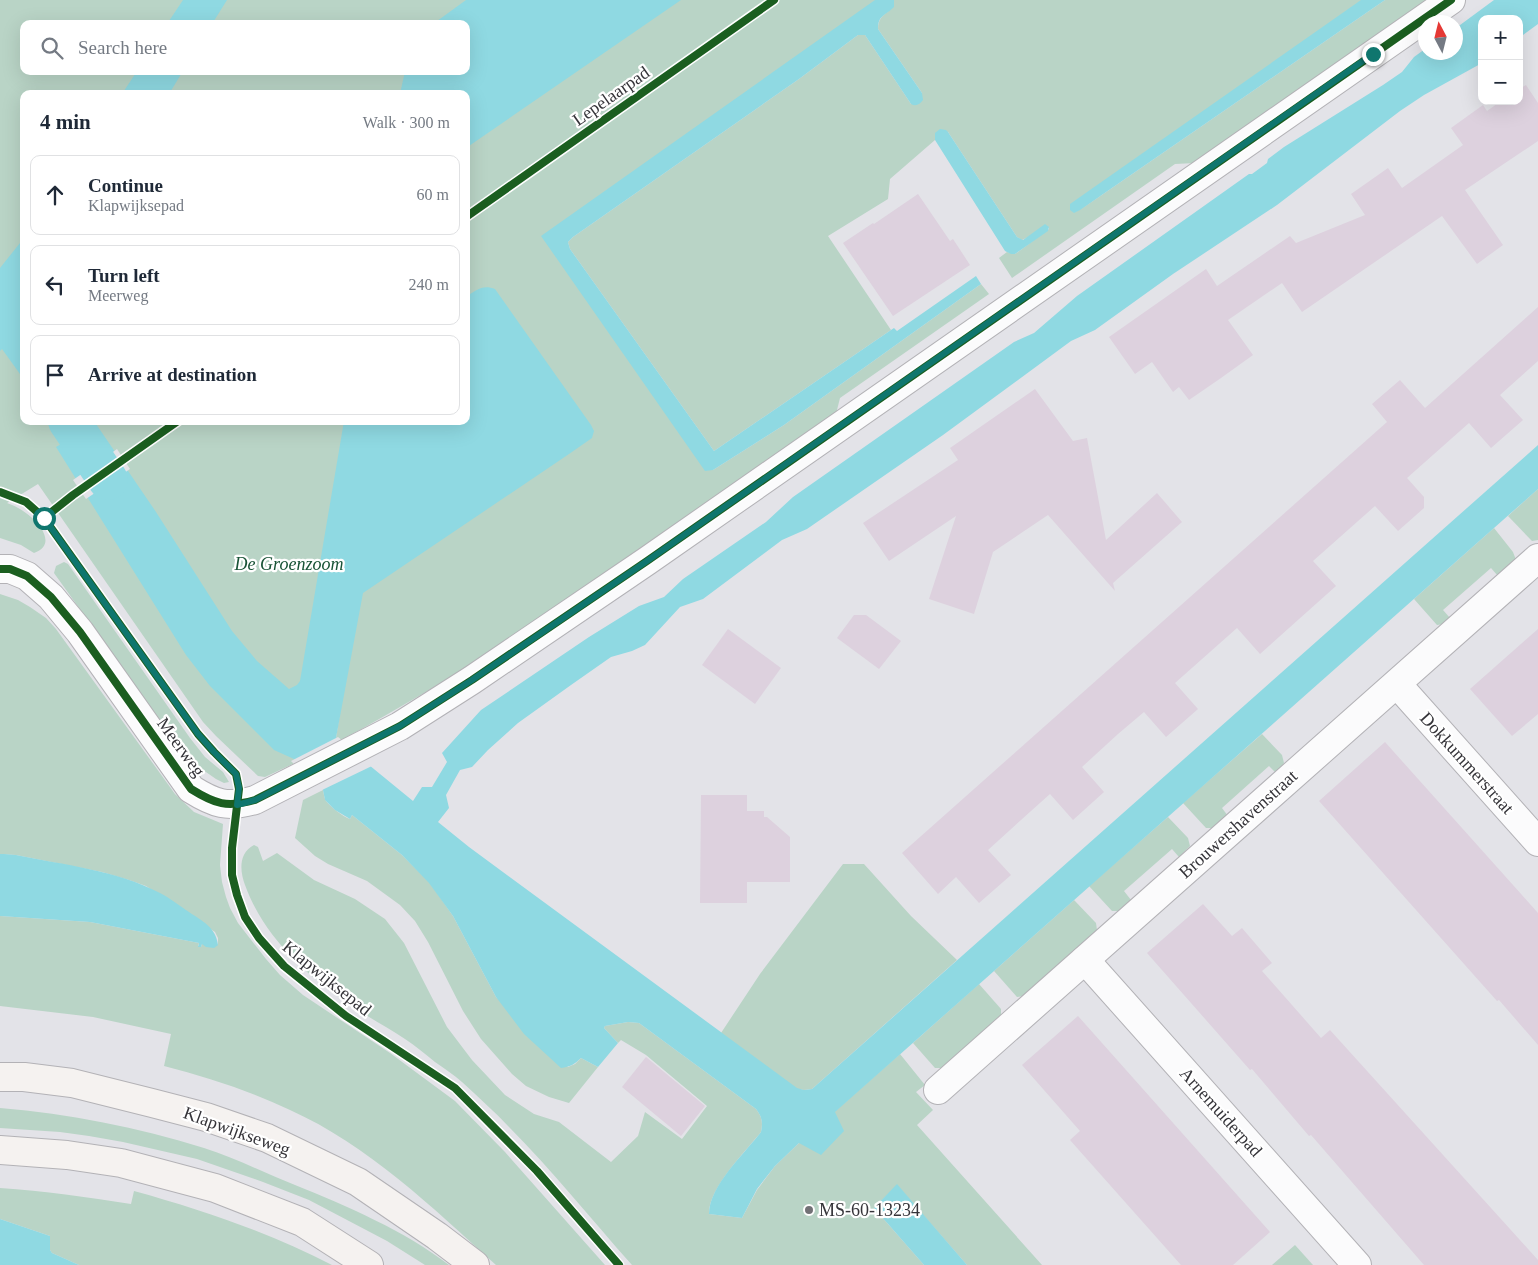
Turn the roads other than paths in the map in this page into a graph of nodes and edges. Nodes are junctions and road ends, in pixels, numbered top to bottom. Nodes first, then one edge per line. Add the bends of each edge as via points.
1 (1451, 0) edge
2 (1538, 558) edge
3 (0, 569) edge
4 (1397, 684) junction
5 (1538, 842) edge
6 (1085, 960) junction
7 (0, 1077) edge
8 (938, 1090) dead end
9 (0, 1150) edge
10 (369, 1265) edge
11 (475, 1265) edge
12 (1357, 1265) edge

1 - 3 street, Meerweg via 472,680 372,742 255,800 237,805 221,803 191,789 80,632 51,597 27,576 10,569
2 - 4 street, Brouwershavenstraat
4 - 5 street, Dokkummerstraat
4 - 6 street, Brouwershavenstraat
6 - 8 street, Brouwershavenstraat
6 - 12 street, Arnemuiderpad
7 - 11 main road, Klapwijkseweg via 72,1083 206,1118 267,1138 358,1182
9 - 10 main road via 121,1163 215,1188 302,1222

